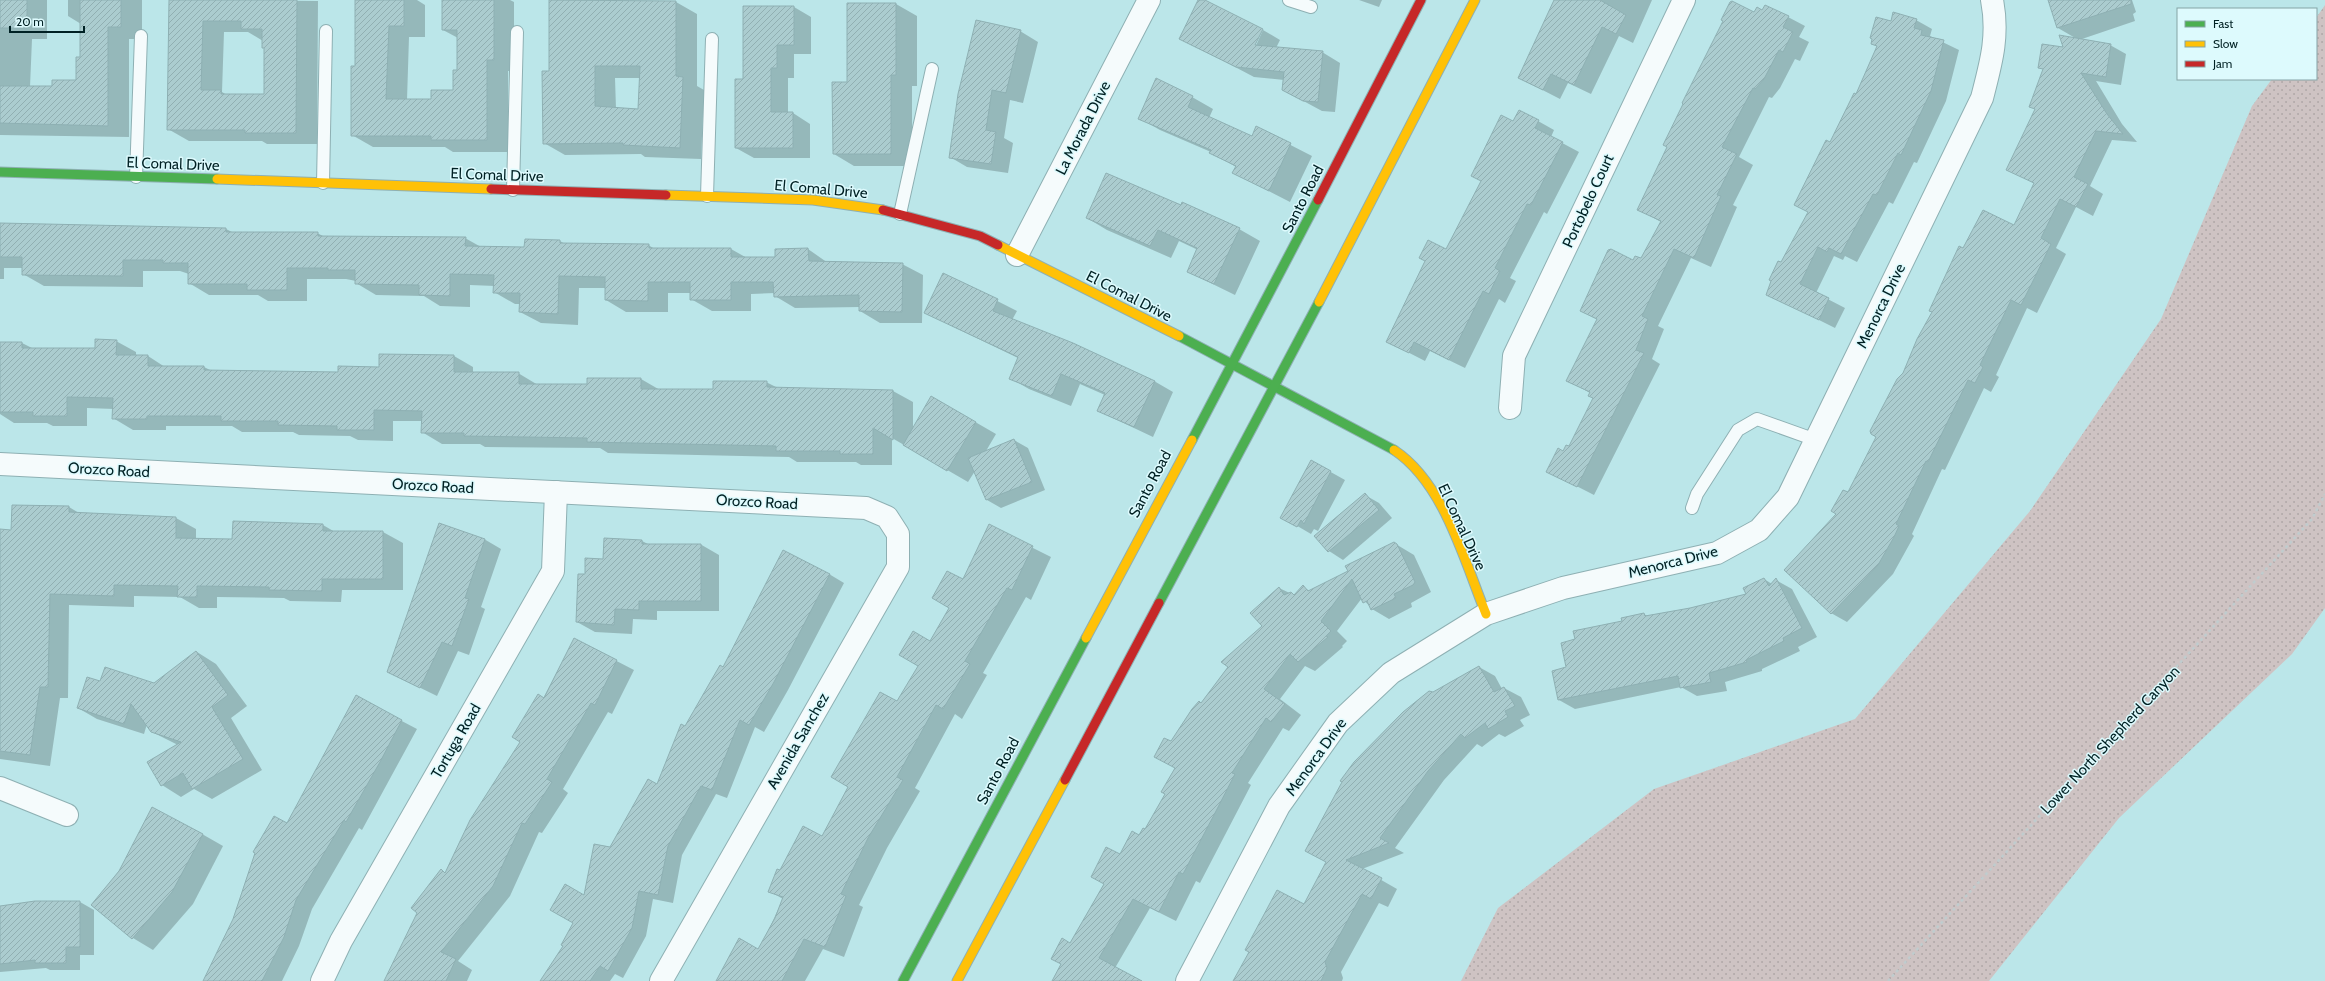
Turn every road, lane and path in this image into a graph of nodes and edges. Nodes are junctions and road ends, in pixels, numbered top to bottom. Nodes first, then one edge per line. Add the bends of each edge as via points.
1 (1149, 0) edge
2 (1289, 0) edge
3 (1421, 0) edge
4 (1475, 0) edge
5 (1684, 0) edge
6 (1992, 0) edge
7 (1311, 7) dead end
8 (326, 30) dead end
9 (517, 32) dead end
10 (141, 36) dead end
11 (712, 39) dead end
12 (932, 69) dead end
13 (0, 172) edge
14 (136, 176) junction
15 (323, 183) junction
16 (512, 190) junction
17 (707, 196) junction
18 (900, 214) junction
19 (1017, 255) junction
20 (1230, 365) junction
21 (1274, 386) junction
22 (1510, 408) dead end
23 (1816, 440) junction
24 (0, 464) edge
25 (556, 492) junction
26 (2325, 494) edge
27 (866, 508) joint
28 (1692, 508) dead end
29 (1486, 614) junction
30 (0, 788) edge
31 (67, 815) dead end
32 (322, 981) edge
33 (661, 981) edge
34 (902, 981) edge
35 (957, 981) edge
36 (1187, 981) edge
37 (1888, 981) edge

1 - 19 street, La Morada Drive
2 - 7 lane
3 - 20 main road, Santo Road
4 - 21 main road
5 - 22 street, Portobelo Court via 1514,356
6 - 23 street, Menorca Drive via 1994,54 1982,98
8 - 15 lane
9 - 16 lane
10 - 14 lane
11 - 17 lane
12 - 18 lane
13 - 14 main road, El Comal Drive
14 - 15 main road, El Comal Drive
15 - 16 main road, El Comal Drive
16 - 17 main road, El Comal Drive
17 - 18 main road, El Comal Drive via 813,200 877,208
18 - 19 main road, El Comal Drive via 980,236
19 - 20 main road, El Comal Drive via 1198,346
20 - 21 main road, El Comal Drive
20 - 34 main road, Santo Road
21 - 29 main road, El Comal Drive via 1391,448 1420,473 1438,502
21 - 35 main road
23 - 28 lane via 1757,419 1738,430
23 - 29 street, Menorca Drive via 1788,497 1759,530 1717,553 1563,588
24 - 25 street, Orozco Road
25 - 27 street, Orozco Road
25 - 32 street, Tortuga Road via 554,571 341,941
26 - 37 path, Lower North Shepherd Canyon via 2312,519
27 - 33 street, Avenida Sanchez via 887,517 898,534 898,567
29 - 36 street, Menorca Drive via 1391,673 1338,723 1279,806
30 - 31 street

